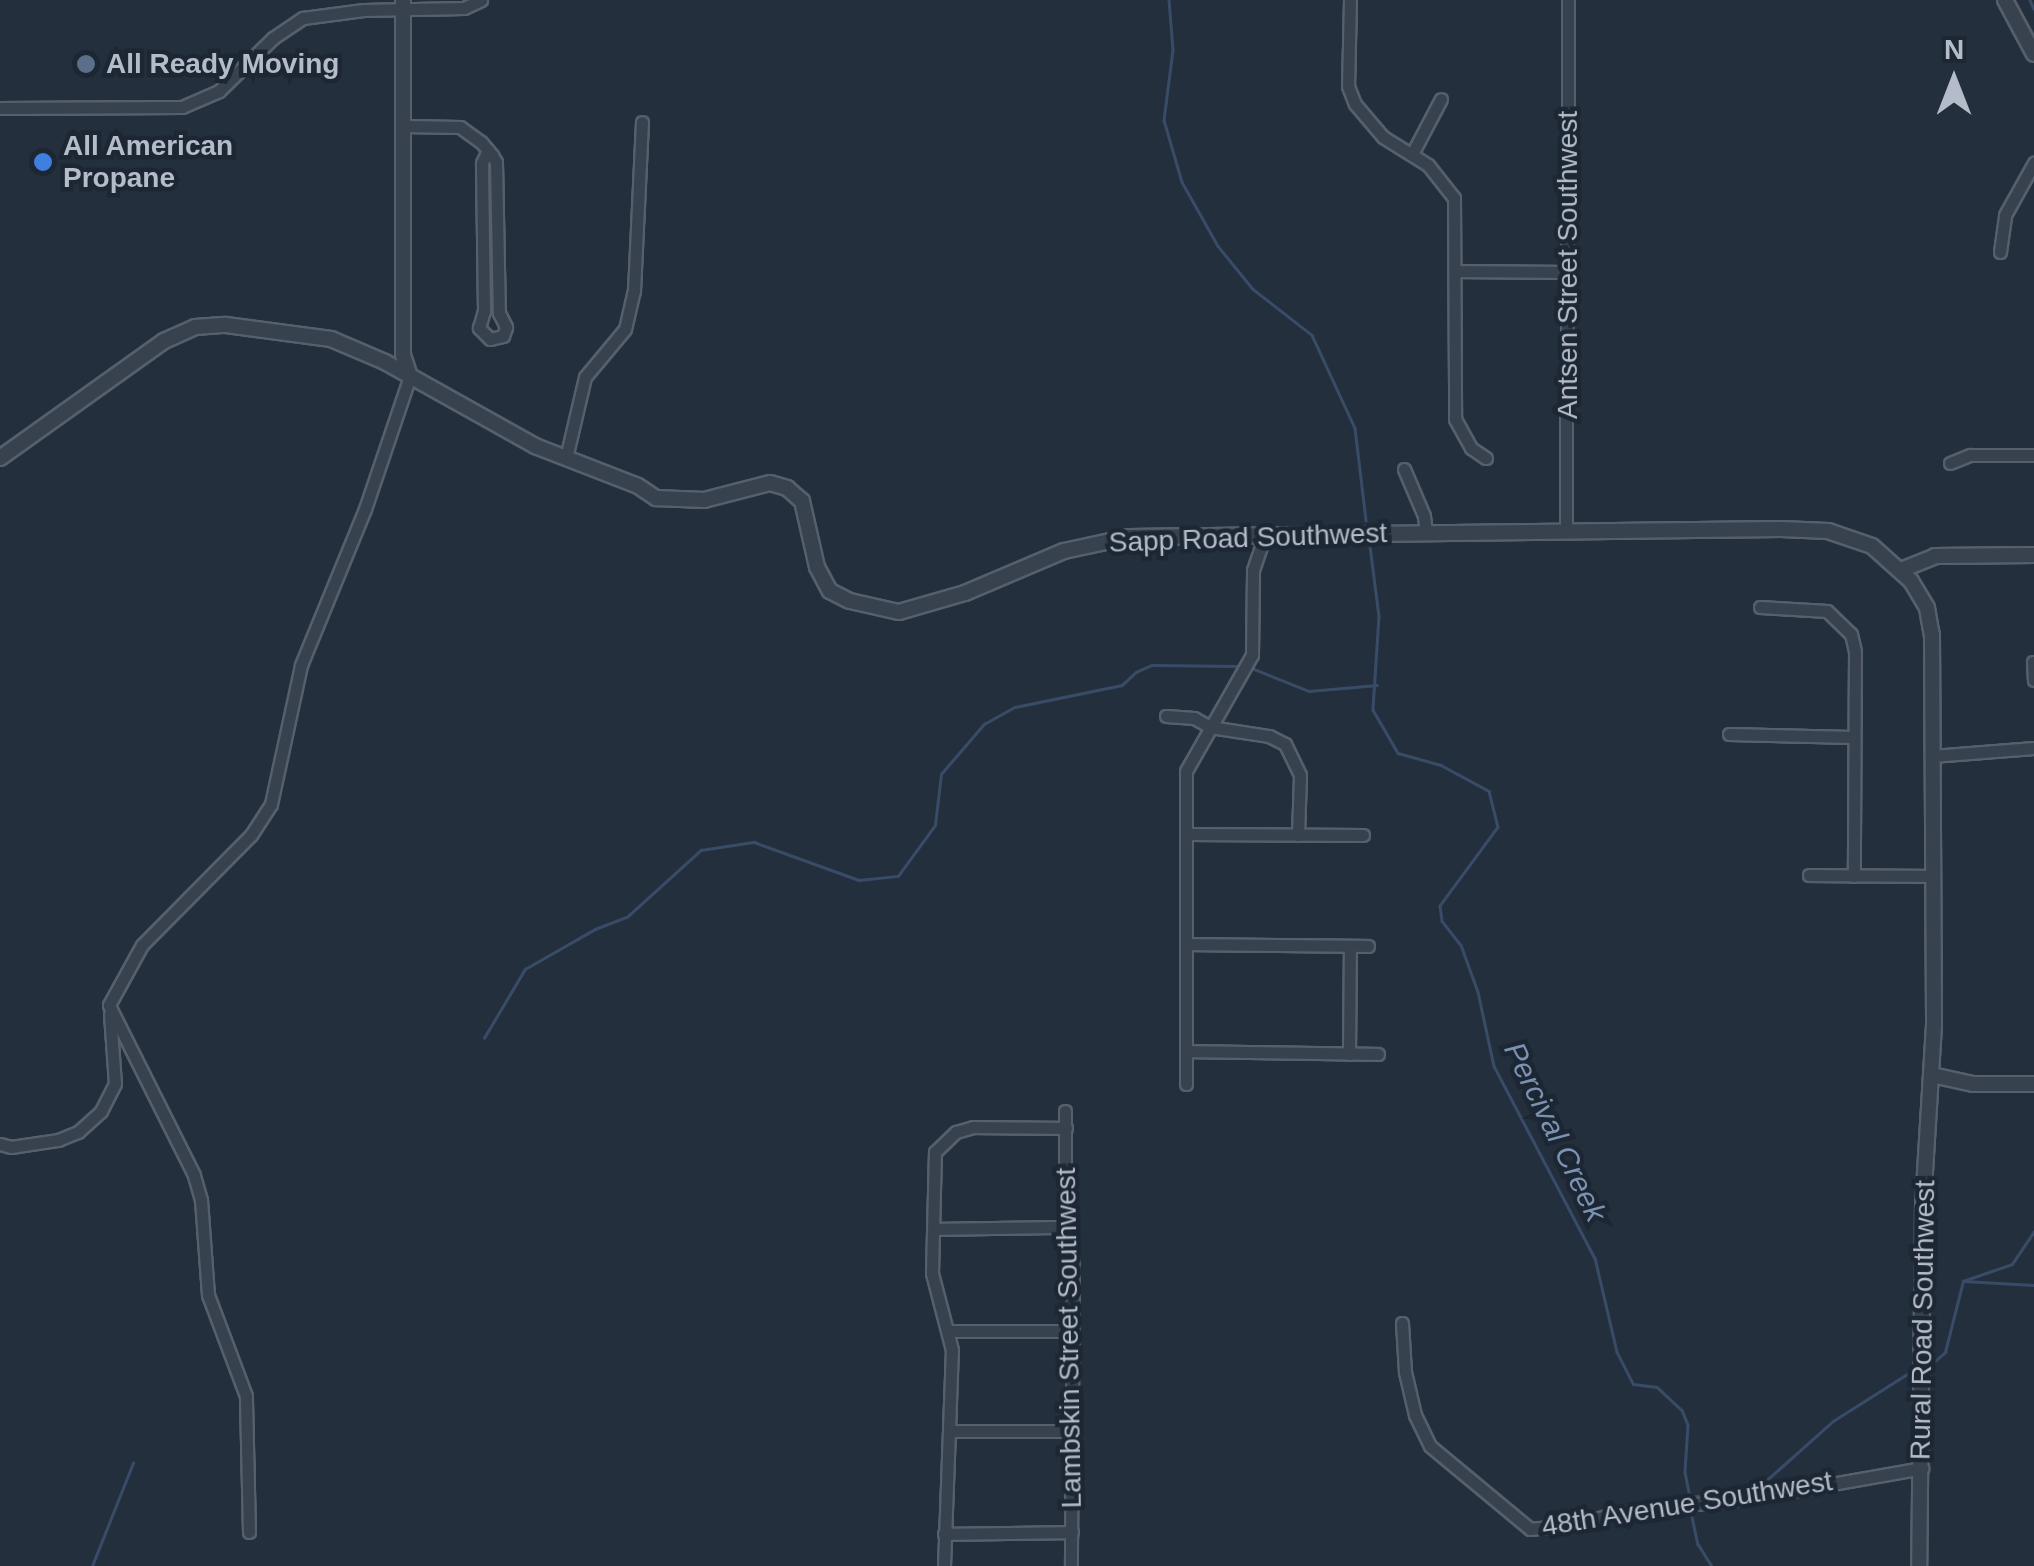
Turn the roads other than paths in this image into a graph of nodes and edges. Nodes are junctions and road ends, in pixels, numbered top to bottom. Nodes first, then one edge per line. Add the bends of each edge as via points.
1 (481, 0) edge
2 (1350, 0) edge
3 (1568, 0) edge
4 (2005, 0) edge
5 (403, 4) edge
6 (2034, 54) edge
7 (1441, 99) dead end
8 (0, 108) edge
9 (642, 122) dead end
10 (404, 126) junction
11 (488, 150) junction
12 (1412, 154) junction
13 (2034, 163) edge
14 (2000, 252) dead end
15 (1456, 271) junction
16 (1568, 272) junction
17 (410, 376) junction
18 (2034, 455) edge
19 (0, 458) edge
20 (566, 458) junction
21 (1486, 458) dead end
22 (1950, 463) dead end
23 (1404, 469) dead end
24 (1566, 530) junction
25 (1426, 534) junction
26 (1265, 535) junction
27 (2034, 555) edge
28 (1901, 570) junction
29 (1760, 607) dead end
30 (2033, 662) edge
31 (2034, 680) edge
32 (1166, 716) dead end
33 (1210, 727) junction
34 (1729, 734) dead end
35 (1852, 737) junction
36 (2034, 748) edge
37 (1932, 756) junction
38 (1188, 834) junction
39 (1298, 835) junction
40 (1363, 835) dead end
41 (1808, 876) dead end
42 (1854, 876) junction
43 (1932, 876) junction
44 (1188, 944) junction
45 (1350, 946) junction
46 (1368, 946) dead end
47 (109, 1010) junction
48 (1187, 1052) junction
49 (1349, 1054) junction
50 (1378, 1054) dead end
51 (1932, 1075) junction
52 (1186, 1084) dead end
53 (2034, 1084) edge
54 (1066, 1110) dead end
55 (1066, 1128) junction
56 (0, 1144) edge
57 (934, 1228) junction
58 (1067, 1228) junction
59 (1402, 1323) dead end
60 (948, 1330) junction
61 (1073, 1331) junction
62 (952, 1431) junction
63 (1072, 1431) junction
64 (1922, 1468) junction
65 (249, 1532) dead end
66 (1072, 1532) junction
67 (944, 1534) junction
68 (944, 1566) edge
69 (1071, 1566) edge
70 (1919, 1566) edge

1 - 5 street via 464,8
2 - 12 street via 1348,86 1355,104 1382,137
3 - 16 street, Antsen Street Southwest
4 - 6 street
5 - 8 street via 303,18 194,104
5 - 10 street
7 - 12 street
9 - 20 street via 634,290 625,328 585,377
10 - 11 street via 460,127
10 - 17 street via 403,355
11 - 11 street via 482,164 479,328 490,340 506,327 499,313 498,171
12 - 15 street via 1454,198
13 - 14 street via 2006,214
15 - 16 street
15 - 21 street via 1455,419 1471,448
16 - 24 street, Antsen Street Southwest
17 - 19 street, Sapp Road Southwest via 331,339 287,330 195,328 131,363
17 - 20 street, Sapp Road Southwest
17 - 47 street via 366,509 301,665 271,804 251,836 142,945
18 - 22 street via 1970,455
20 - 26 street, Sapp Road Southwest via 674,502 770,483 787,488 802,501 816,567 830,591 899,612 1098,542
23 - 25 street
24 - 25 street, Sapp Road Southwest
24 - 28 street, Sapp Road Southwest via 1828,531 1872,546
25 - 26 street, Sapp Road Southwest
26 - 33 street via 1253,570 1254,648
27 - 28 street via 1936,556
28 - 37 street, Sapp Road Southwest via 1927,608 1932,635
29 - 35 street via 1817,608 1844,624 1855,651
30 - 31 street
32 - 33 street
33 - 38 street via 1186,771
33 - 39 street via 1285,744 1300,775
34 - 35 street
35 - 42 street
36 - 37 street
37 - 43 street, Sapp Road Southwest
38 - 39 street
38 - 44 street
39 - 40 street
41 - 42 street
42 - 43 street
43 - 51 street, Sapp Road Southwest
44 - 45 street
44 - 48 street
45 - 46 street
45 - 49 street
47 - 56 street via 114,1084 102,1111 58,1140
47 - 65 street via 198,1188 208,1295 246,1396
48 - 49 street
48 - 52 street
49 - 50 street
51 - 53 street via 1974,1084
51 - 64 street, Rural Road Southwest via 1924,1171
54 - 55 street, Lambskin Street Southwest
55 - 57 street via 973,1127 944,1140 932,1168
55 - 58 street, Lambskin Street Southwest
57 - 58 street
57 - 60 street via 932,1273
58 - 61 street, Lambskin Street Southwest
59 - 64 street, 48th Avenue Southwest via 1405,1372 1430,1446 1530,1529
60 - 61 street
60 - 62 street
61 - 63 street, Lambskin Street Southwest
62 - 63 street
62 - 67 street
63 - 66 street, Lambskin Street Southwest
64 - 70 street, Rural Road Southwest
66 - 67 street
66 - 69 street, Lambskin Street Southwest
67 - 68 street

